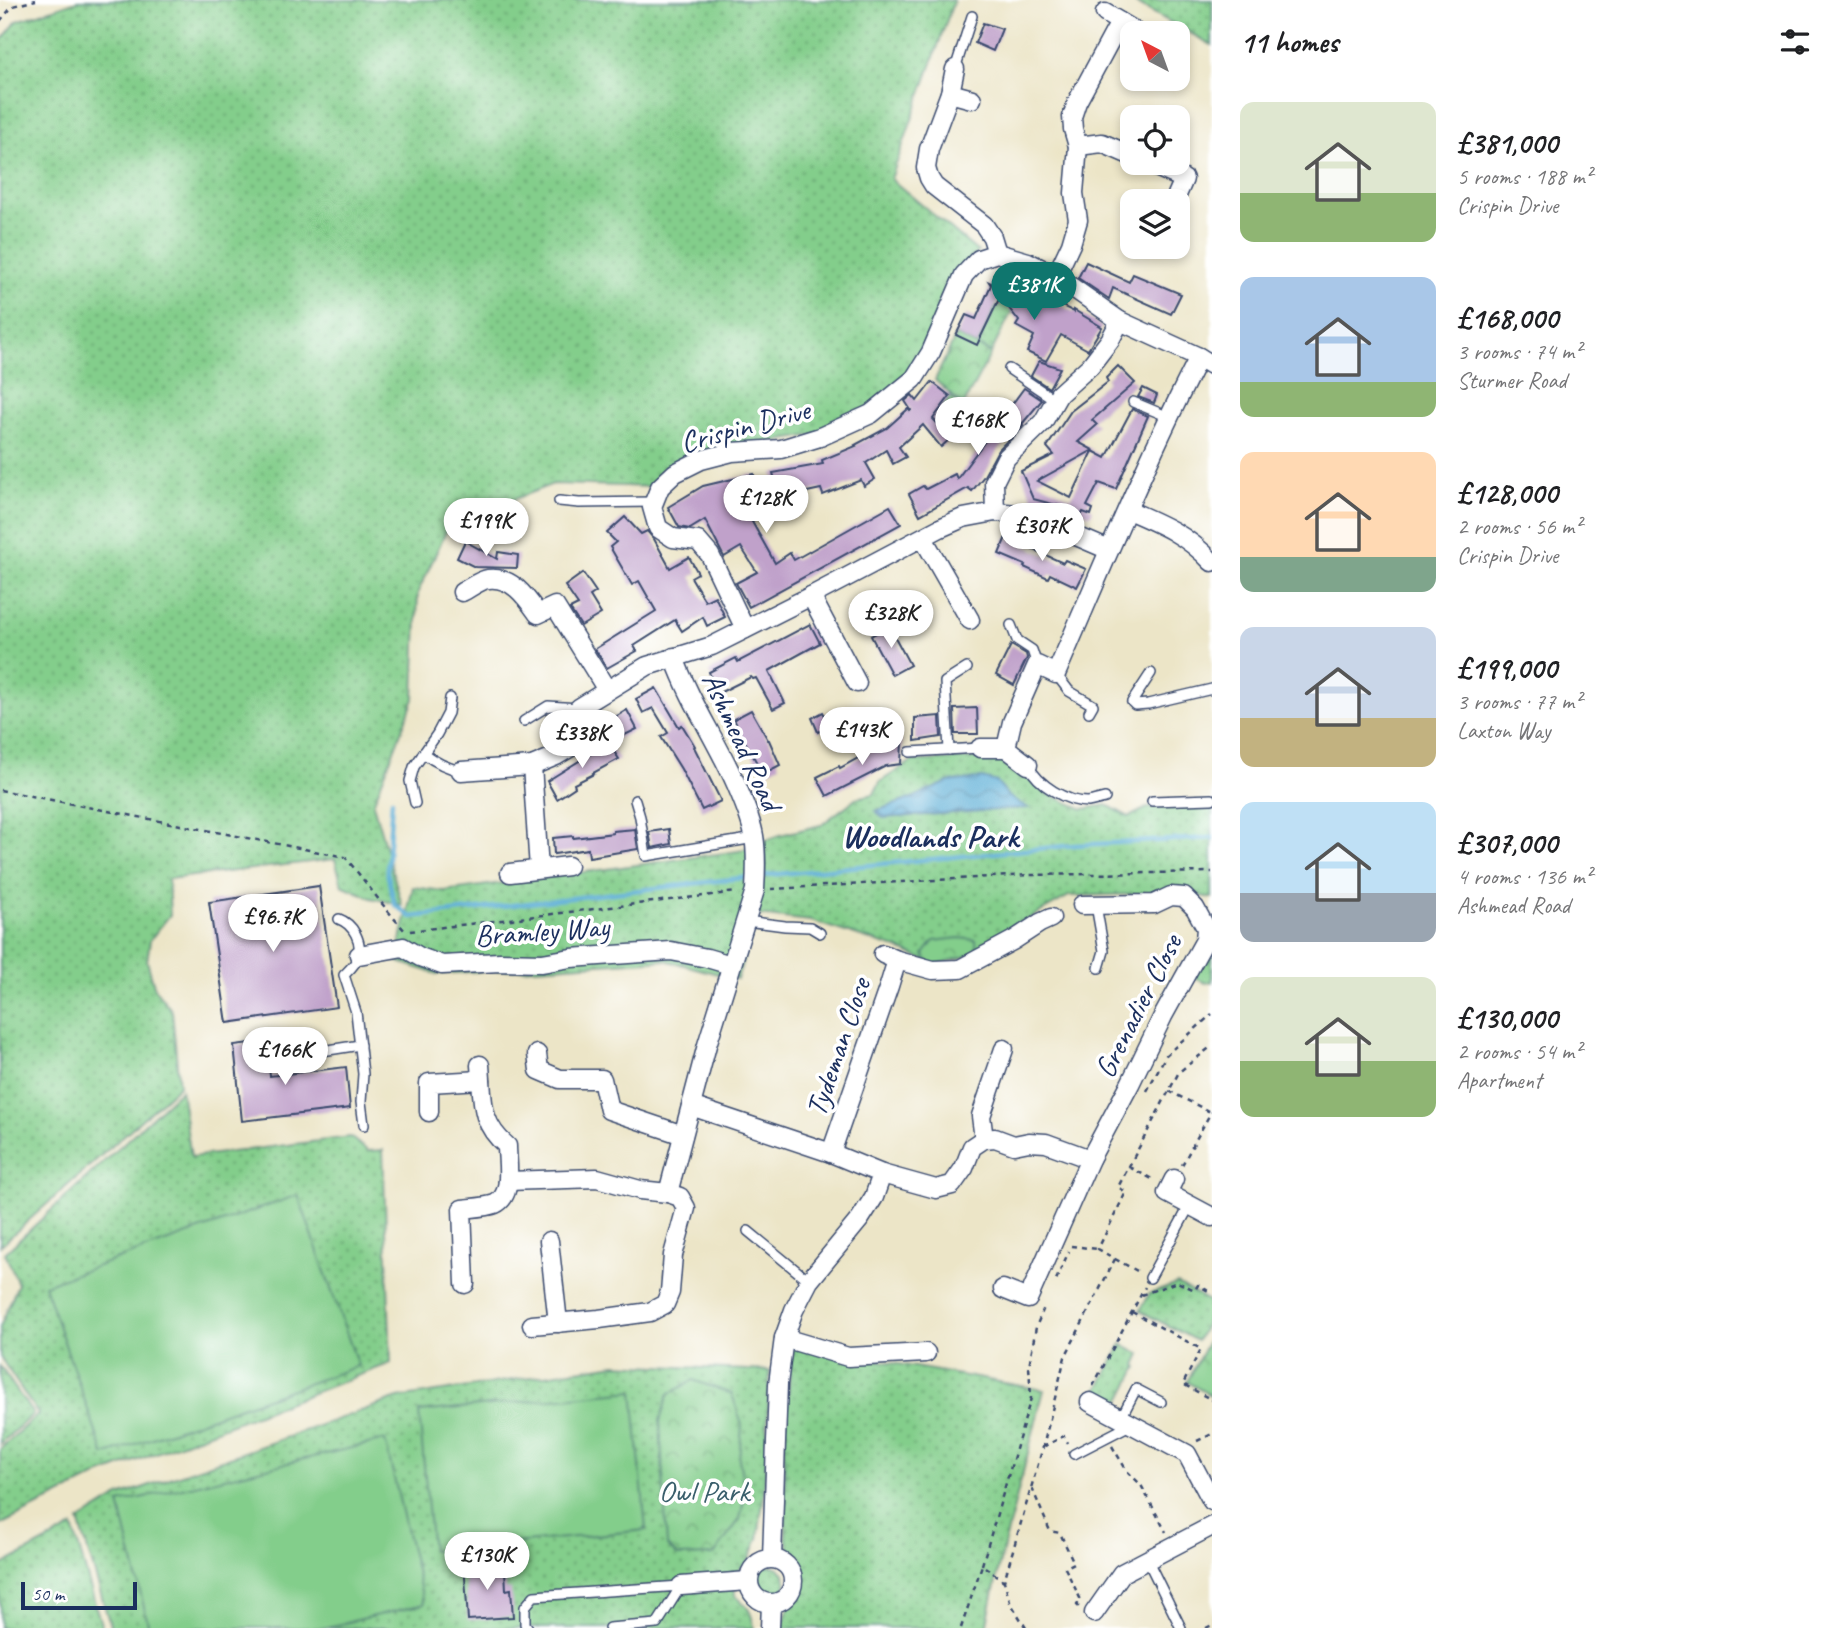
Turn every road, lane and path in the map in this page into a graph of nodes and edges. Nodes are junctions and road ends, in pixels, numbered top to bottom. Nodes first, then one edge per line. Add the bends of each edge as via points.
1 (36, 0) edge
2 (972, 16) dead end
3 (0, 21) edge
4 (1119, 21) dead end
5 (955, 69) joint
6 (950, 93) junction
7 (972, 99) dead end
8 (1078, 146) junction
9 (1120, 151) edge
10 (1175, 175) edge
11 (1180, 189) edge
12 (997, 253) junction
13 (1056, 276) junction
14 (1120, 321) junction
15 (1206, 361) edge
16 (1009, 369) dead end
17 (1055, 400) junction
18 (1133, 402) dead end
19 (1169, 417) junction
20 (559, 501) dead end
21 (653, 502) junction
22 (1128, 510) junction
23 (995, 512) junction
24 (923, 538) junction
25 (1109, 550) junction
26 (1212, 562) edge
27 (462, 592) dead end
28 (811, 596) junction
29 (970, 620) dead end
30 (1011, 625) dead end
31 (745, 629) junction
32 (674, 657) junction
33 (1037, 665) junction
34 (967, 668) dead end
35 (1151, 673) dead end
36 (1056, 674) junction
37 (857, 682) dead end
38 (1212, 689) edge
39 (607, 690) junction
40 (450, 698) dead end
41 (579, 708) junction
42 (1089, 712) dead end
43 (524, 722) dead end
44 (980, 748) joint
45 (1006, 748) junction
46 (949, 750) junction
47 (910, 752) dead end
48 (423, 753) junction
49 (1028, 765) joint
50 (532, 766) junction
51 (461, 771) joint
52 (0, 790) edge
53 (1105, 798) dead end
54 (1212, 799) edge
55 (635, 800) dead end
56 (1152, 801) dead end
57 (415, 803) dead end
58 (755, 838) junction
59 (568, 866) dead end
60 (539, 869) junction
61 (1212, 872) edge
62 (510, 873) dead end
63 (755, 881) junction
64 (1089, 905) joint
65 (1051, 918) dead end
66 (339, 919) dead end
67 (746, 921) junction
68 (820, 933) dead end
69 (359, 955) junction
70 (731, 965) junction
71 (1099, 968) dead end
72 (1212, 1014) edge
73 (360, 1045) junction
74 (1212, 1046) edge
75 (1004, 1049) dead end
76 (322, 1051) dead end
77 (537, 1054) dead end
78 (1147, 1090) dead end
79 (1169, 1091) junction
80 (691, 1106) junction
81 (429, 1112) dead end
82 (1211, 1113) edge
83 (364, 1125) dead end
84 (683, 1135) junction
85 (984, 1139) junction
86 (831, 1153) junction
87 (1090, 1159) junction
88 (1129, 1167) junction
89 (882, 1174) junction
90 (508, 1181) junction
91 (1172, 1184) junction
92 (668, 1193) junction
93 (1190, 1205) junction
94 (1212, 1217) edge
95 (748, 1231) dead end
96 (549, 1241) dead end
97 (1098, 1249) junction
98 (1115, 1259) junction
99 (1150, 1278) junction
100 (809, 1281) junction
101 (465, 1284) dead end
102 (1054, 1284) dead end
103 (1003, 1289) dead end
104 (1212, 1293) edge
105 (1141, 1296) junction
106 (1048, 1297) dead end
107 (1132, 1312) junction
108 (558, 1323) junction
109 (532, 1325) dead end
110 (784, 1338) junction
111 (926, 1353) dead end
112 (1212, 1400) edge
113 (1090, 1402) joint
114 (1161, 1402) dead end
115 (1126, 1421) junction
116 (1107, 1437) junction
117 (1044, 1447) junction
118 (1074, 1454) joint
119 (1031, 1487) junction
120 (1212, 1501) edge
121 (1212, 1526) edge
122 (1173, 1545) junction
123 (772, 1558) junction
124 (1147, 1559) junction
125 (982, 1566) junction
126 (748, 1581) junction
127 (1004, 1581) junction
128 (681, 1586) junction
129 (771, 1604) junction
130 (1088, 1612) joint
131 (1212, 1625) edge
132 (528, 1628) edge
133 (609, 1628) edge
134 (770, 1628) edge
135 (961, 1628) edge
136 (1026, 1628) edge
137 (1181, 1628) edge
138 (1206, 1628) edge

1 - 3 path via 13,6
2 - 5 lane
4 - 8 street via 1072,117
5 - 6 street
6 - 7 street
6 - 12 street via 929,149 929,178 984,225
8 - 9 street via 1102,143
8 - 13 street via 1074,193 1078,220
10 - 11 street via 1184,179
12 - 13 street
12 - 21 street, Crispin Drive via 979,259 964,275 931,352 914,379 871,414 781,449 732,452 701,460 675,472
13 - 14 street
14 - 15 street
14 - 17 street via 1090,366
15 - 19 street
16 - 17 lane
17 - 23 street via 1043,422 1006,458 994,482
18 - 19 lane
19 - 22 street
20 - 21 lane
21 - 31 street via 658,528 673,538 698,541 710,555
22 - 25 street
22 - 26 street via 1174,530
23 - 24 street, Ashmead Road via 963,518
23 - 25 street, Ashmead Road via 1016,514
24 - 28 street, Ashmead Road
24 - 29 street
25 - 36 street
27 - 39 street via 487,579 505,581 524,593 538,614 555,606
28 - 31 street, Ashmead Road
28 - 37 street
30 - 33 lane via 1017,640 1032,650
31 - 32 street, Ashmead Road via 712,646
32 - 39 street via 647,666
32 - 58 street, Ashmead Road via 730,769
33 - 36 street
33 - 45 street
34 - 46 lane via 945,682
35 - 38 lane via 1134,697 1135,705
36 - 42 lane via 1069,691 1093,705
39 - 41 street
40 - 48 lane via 448,713
41 - 43 lane via 548,706
41 - 50 street via 593,734
44 - 45 street
44 - 46 lane
45 - 49 street
46 - 47 lane
48 - 51 lane
48 - 57 lane via 410,781
49 - 53 lane via 1051,789 1072,799 1089,802
50 - 51 street
50 - 60 street
52 - 63 path via 345,857 406,932
54 - 56 lane
55 - 58 lane via 646,856
58 - 63 street, Ashmead Road
59 - 60 street
60 - 62 street
61 - 63 path
63 - 67 street, Ashmead Road
64 - 71 lane via 1104,951
64 - 87 street, Grenadier Close via 1154,904 1184,897 1206,928 1205,940
65 - 86 street, Tydeman Close via 960,969 933,970 890,957 889,986
66 - 69 lane via 355,932
67 - 68 lane via 810,927
67 - 70 street, Ashmead Road
69 - 70 street, Bramley Way via 403,947 442,965 542,963 671,951
69 - 73 lane via 344,975
70 - 80 street, Ashmead Road
72 - 78 path via 1166,1055
73 - 76 lane
73 - 83 lane
74 - 79 path via 1179,1072
75 - 85 street via 981,1116
77 - 84 street via 539,1070 559,1079 602,1079 610,1110
79 - 82 path
79 - 88 path
80 - 84 street, Ashmead Road
80 - 86 street
81 - 90 street via 429,1083 481,1073 486,1121 507,1146
82 - 91 path
84 - 92 street, Ashmead Road
85 - 87 street via 1014,1145 1046,1143
85 - 89 street via 972,1147 952,1185 936,1189
86 - 89 street
87 - 103 street, Grenadier Close via 1028,1300
88 - 91 path
88 - 97 path via 1118,1188 1126,1192
89 - 100 street via 860,1219
90 - 92 street via 597,1178
90 - 101 street via 496,1204 462,1209
91 - 93 street via 1167,1193
92 - 108 street via 680,1197 686,1208 664,1304 650,1312
93 - 94 street
93 - 99 lane
95 - 100 lane
96 - 108 street
97 - 98 path
97 - 102 path via 1071,1246
98 - 99 path
98 - 117 path via 1065,1357
99 - 105 path
100 - 110 street
104 - 105 path via 1177,1282
105 - 107 path
106 - 125 path via 1036,1327 1029,1366 1031,1398
107 - 112 path via 1201,1349 1183,1384
107 - 113 path via 1089,1392
108 - 109 street
110 - 111 street via 848,1357
110 - 123 street
113 - 115 street
114 - 115 lane via 1136,1389
115 - 116 lane
115 - 120 street via 1187,1454
116 - 118 lane
116 - 122 path via 1141,1485
117 - 118 path via 1063,1436
117 - 119 path
119 - 127 path
119 - 130 path via 1050,1531 1060,1533 1074,1563 1065,1569 1081,1600 1077,1605
121 - 122 street
122 - 124 street
123 - 126 street via 756,1564
123 - 129 street via 786,1564 794,1580 787,1598
124 - 130 street via 1122,1573
124 - 137 lane
125 - 127 path
125 - 135 path
126 - 128 street
126 - 129 street via 756,1598
127 - 136 path
128 - 132 lane via 534,1596 525,1606
128 - 133 lane via 657,1623
129 - 134 street
131 - 138 path

